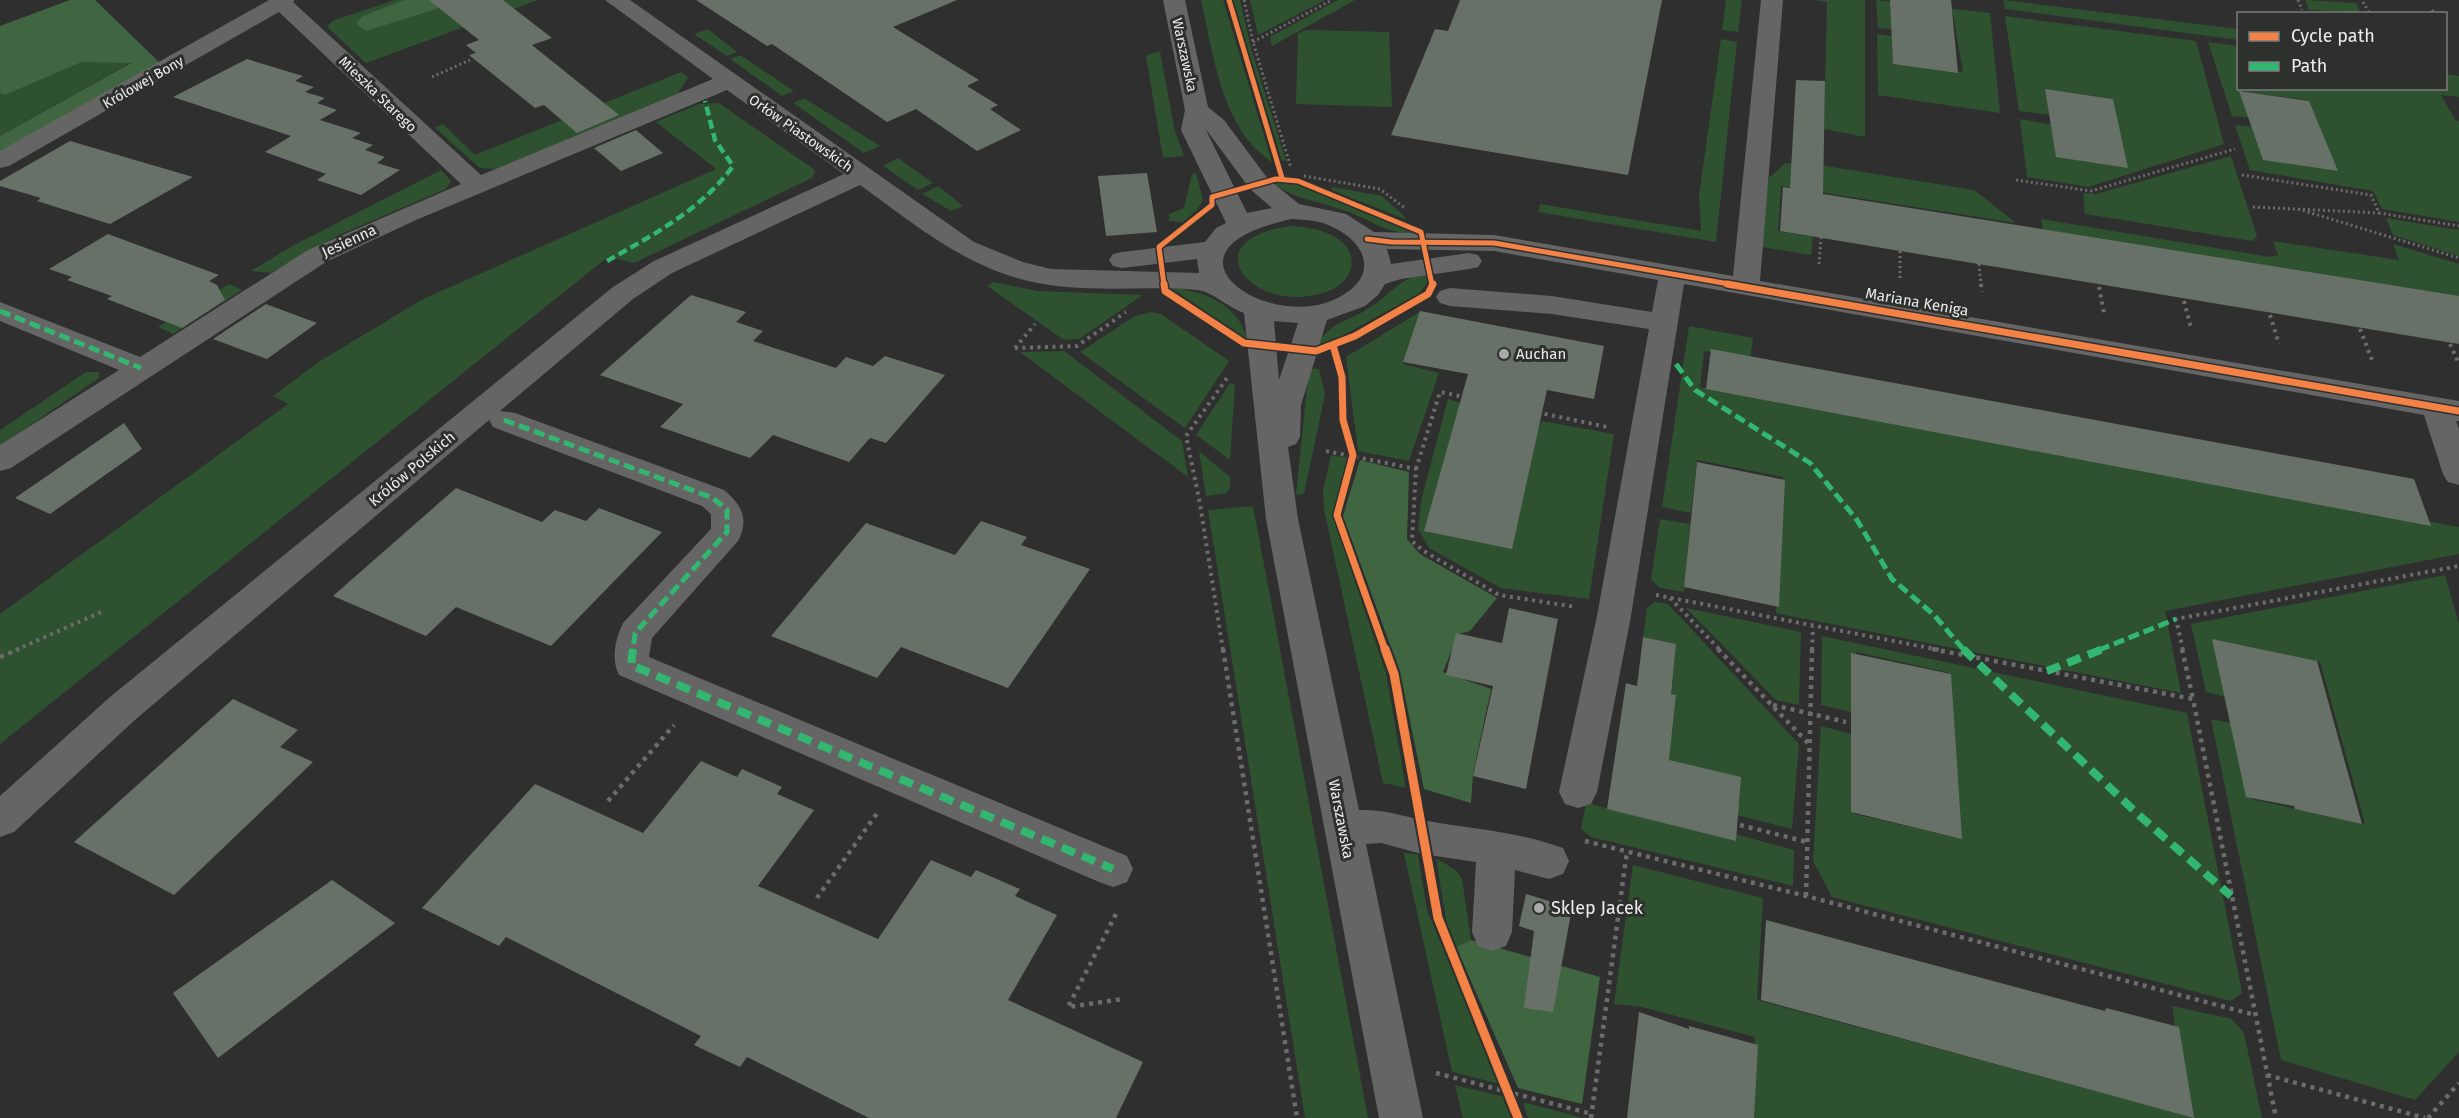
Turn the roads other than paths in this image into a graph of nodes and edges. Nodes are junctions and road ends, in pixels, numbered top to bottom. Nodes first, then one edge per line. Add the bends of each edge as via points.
1 (616, 0) edge
2 (1174, 0) edge
3 (1772, 0) edge
4 (282, 1) edge
5 (729, 81) junction
6 (1197, 110) junction
7 (0, 161) edge
8 (861, 175) junction
9 (477, 185) junction
10 (1292, 211) junction
11 (1239, 223) junction
12 (1367, 239) junction
13 (1211, 249) junction
14 (1541, 254) junction
15 (991, 258) junction
16 (1672, 274) junction
17 (1376, 278) junction
18 (1217, 285) junction
19 (1746, 286) junction
20 (1450, 297) dead end
21 (1256, 309) junction
22 (0, 312) edge
23 (1315, 314) junction
24 (1662, 322) junction
25 (141, 368) junction
26 (2448, 410) edge
27 (504, 420) dead end
28 (0, 460) edge
29 (2459, 474) edge
30 (1282, 519) junction
31 (1578, 792) dead end
32 (2, 815) edge
33 (1342, 828) junction
34 (1496, 848) junction
35 (1549, 861) dead end
36 (1113, 869) dead end
37 (1492, 932) dead end
38 (1401, 1118) edge

1 - 5 street, Orłów Piastowskich
2 - 6 street, Warszawska
3 - 19 street
4 - 7 street, Królowej Bony
4 - 9 street, Mieszka Starego
5 - 8 street, Orłów Piastowskich
5 - 9 street, Jesienna
6 - 10 street, Warszawska via 1216,125 1258,184
6 - 11 street, Warszawska via 1193,130
8 - 15 street, Orłów Piastowskich via 956,243
8 - 32 street, Królów Polskich via 663,267 623,293 123,708
9 - 25 street, Jesienna via 317,256
10 - 11 street via 1263,214
10 - 12 street via 1335,219
11 - 13 street via 1222,234
12 - 14 street, Mariana Keniga via 1494,243
12 - 17 street via 1376,251
13 - 15 street, Orłów Piastowskich via 1099,262
13 - 18 street via 1209,261
14 - 16 street, Mariana Keniga
14 - 17 street, Mariana Keniga via 1430,265
15 - 18 street, Orłów Piastowskich via 1012,270 1063,279 1196,280
16 - 19 street, Mariana Keniga
16 - 24 street
17 - 23 street via 1368,291 1354,301
18 - 21 street via 1227,295
19 - 26 street, Mariana Keniga
20 - 24 street via 1552,305
21 - 23 street via 1285,315
21 - 30 street, Warszawska
22 - 25 street
23 - 30 street, Warszawska via 1286,405
24 - 31 street via 1614,616
25 - 28 street, Jesienna
26 - 29 street
27 - 36 street via 713,498 727,510 727,532 636,633 631,665
30 - 33 street, Warszawska
33 - 34 street via 1381,826 1422,837
33 - 38 street, Warszawska
34 - 35 street
34 - 37 street

